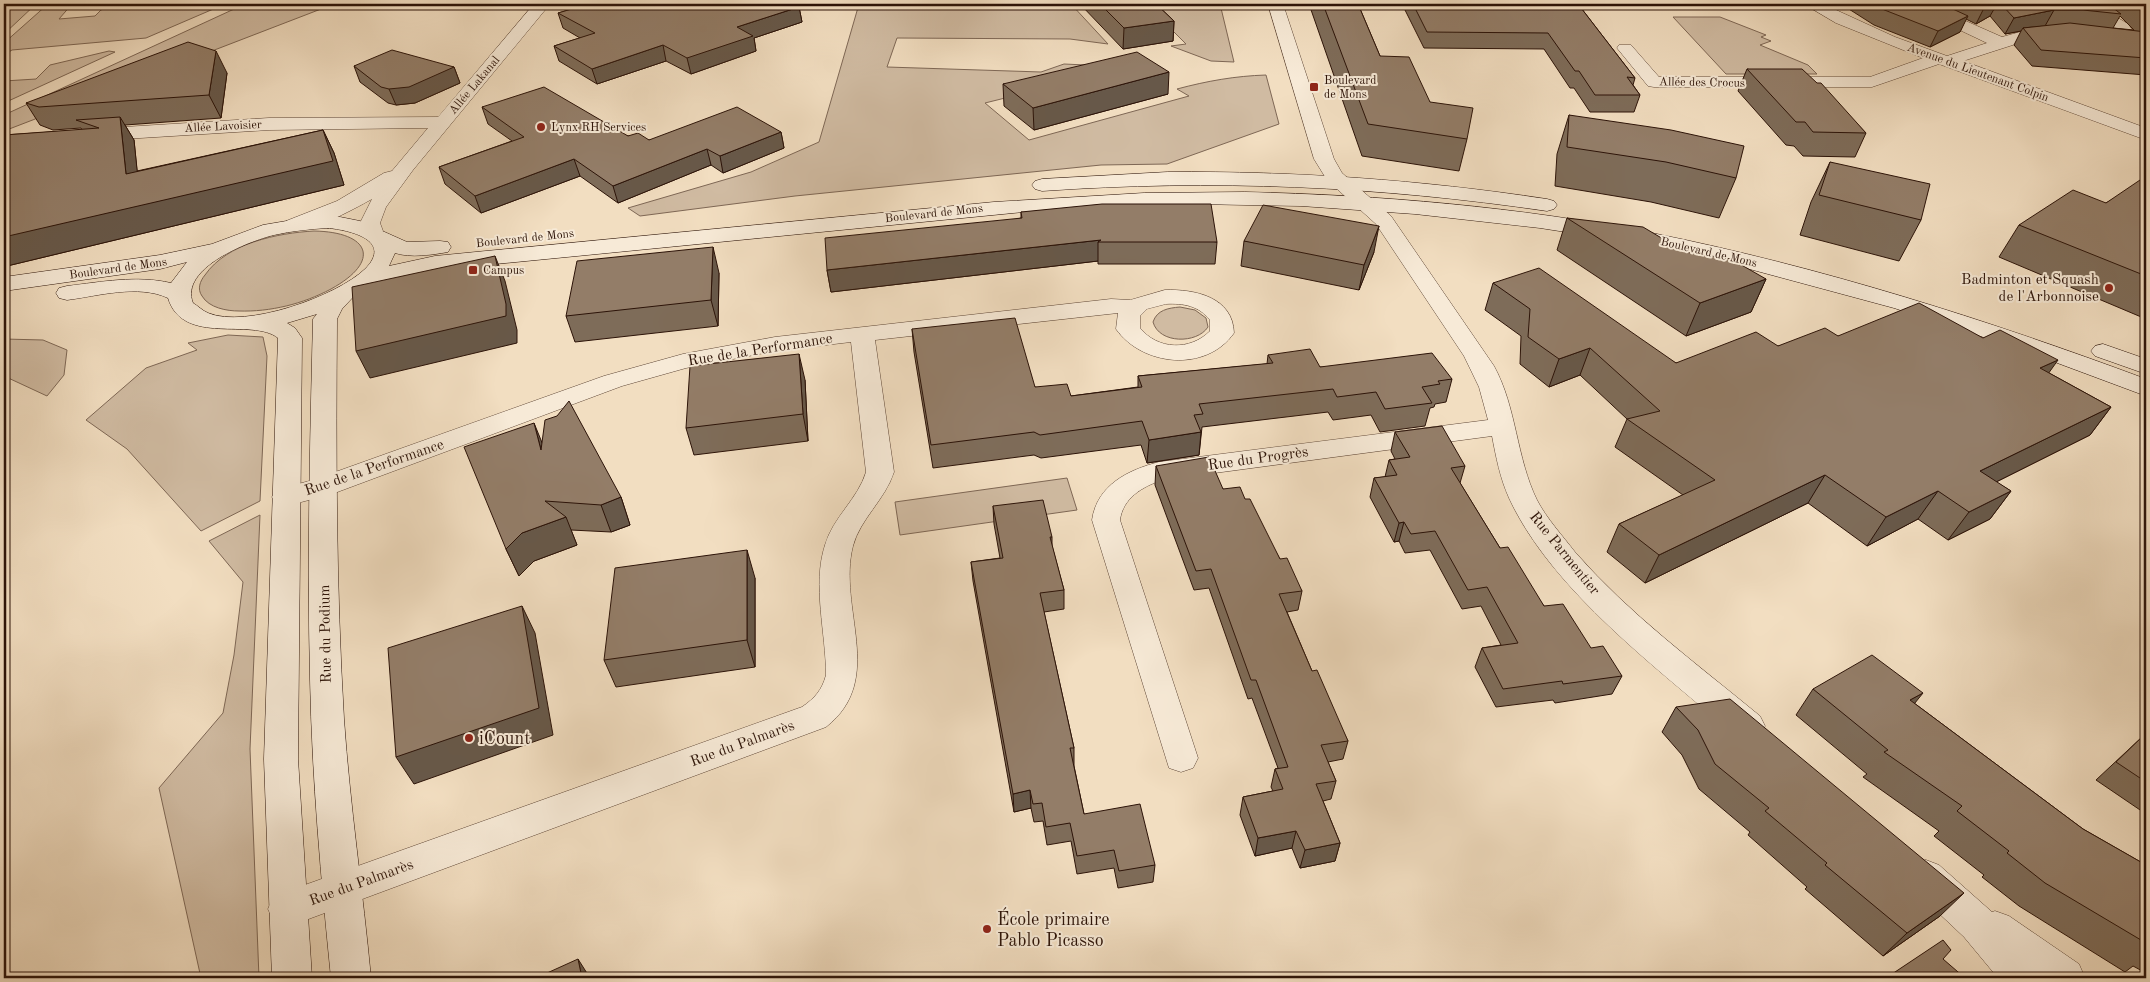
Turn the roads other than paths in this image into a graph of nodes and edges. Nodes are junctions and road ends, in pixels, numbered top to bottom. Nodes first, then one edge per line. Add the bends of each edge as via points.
1 (542, 4) edge
2 (1275, 4) edge
3 (1812, 4) edge
4 (1927, 9) edge
5 (2094, 9) edge
6 (2071, 33) edge
7 (2110, 37) edge
8 (2139, 42) edge
9 (2001, 43) junction
10 (1625, 48) dead end
11 (1943, 60) junction
12 (442, 122) junction
13 (2146, 134) edge
14 (70, 136) edge
15 (406, 166) junction
16 (1340, 181) junction
17 (1366, 204) junction
18 (293, 225) junction
19 (376, 235) junction
20 (230, 244) junction
21 (4, 284) edge
22 (353, 289) junction
23 (179, 294) junction
24 (4, 300) edge
25 (1135, 307) dead end
26 (246, 322) junction
27 (862, 334) junction
28 (2146, 367) edge
29 (2146, 388) edge
30 (1503, 426) junction
31 (322, 487) junction
32 (286, 497) junction
33 (1765, 740) edge
34 (1181, 758) dead end
35 (1910, 863) edge
36 (340, 889) junction
37 (1948, 895) junction
38 (287, 909) junction
39 (292, 978) edge
40 (351, 978) edge
41 (2021, 978) edge
42 (2065, 978) edge

1 - 12 street, Allée Lakanal
2 - 16 street, Rue Parmentier via 1319,147 1329,169
3 - 11 street, Avenue du Lieutenant Colpin via 1860,28
4 - 9 street
5 - 8 street
6 - 9 street, Allée des Crocus via 2031,34
7 - 8 street
9 - 11 street, Allée des Crocus
10 - 11 street, Allée des Crocus via 1654,82 1872,82
11 - 13 street, Avenue du Lieutenant Colpin
12 - 14 street, Allée Lavoisier via 259,124
12 - 15 street, Allée Lakanal
15 - 18 street, Allée Lakanal via 350,203
15 - 19 street, Allée Lakanal via 376,207 370,223
16 - 17 street, Rue Parmentier
16 - 19 street, Boulevard de Mons via 1089,180 420,250 399,248
16 - 28 street, Boulevard de Mons via 1509,199 1716,237 1892,282
17 - 22 street, Boulevard de Mons via 1173,198 1011,205 435,263 398,270
17 - 29 street, Boulevard de Mons via 1560,224 1722,255 1835,284 1967,324
17 - 30 street, Rue Parmentier via 1384,220 1402,244 1476,356 1488,377
18 - 19 street, Boulevard de Mons via 339,222 358,226
18 - 20 street via 261,232
19 - 22 street, Allée Lakanal via 384,249 382,260 375,271
20 - 21 street, Boulevard de Mons via 160,262
20 - 23 street via 193,268 182,282
22 - 26 street, Boulevard de Mons via 304,311
22 - 31 street, Rue du Podium via 333,305 325,319
23 - 24 street, Boulevard de Mons via 153,285
23 - 26 street via 183,306 202,318
25 - 27 street, Rue de la Performance via 1112,306
26 - 32 street via 278,327 290,338
27 - 31 street, Rue de la Performance via 746,348 652,369
27 - 36 street, Rue du Palmarès via 880,472 874,491 845,531 836,558 842,675 838,692 828,707 814,717
30 - 33 street, Rue Parmentier via 1517,484 1529,510 1586,584
30 - 34 street, Rue du Progrès via 1158,471 1132,481 1110,502 1106,520
31 - 32 street, Rue de la Performance
31 - 36 street, Rue du Podium via 326,681
32 - 38 street via 281,759
35 - 37 street
36 - 38 street, Rue du Palmarès
36 - 40 street, Rue du Podium
37 - 41 street via 1993,940
37 - 42 street
38 - 39 street

